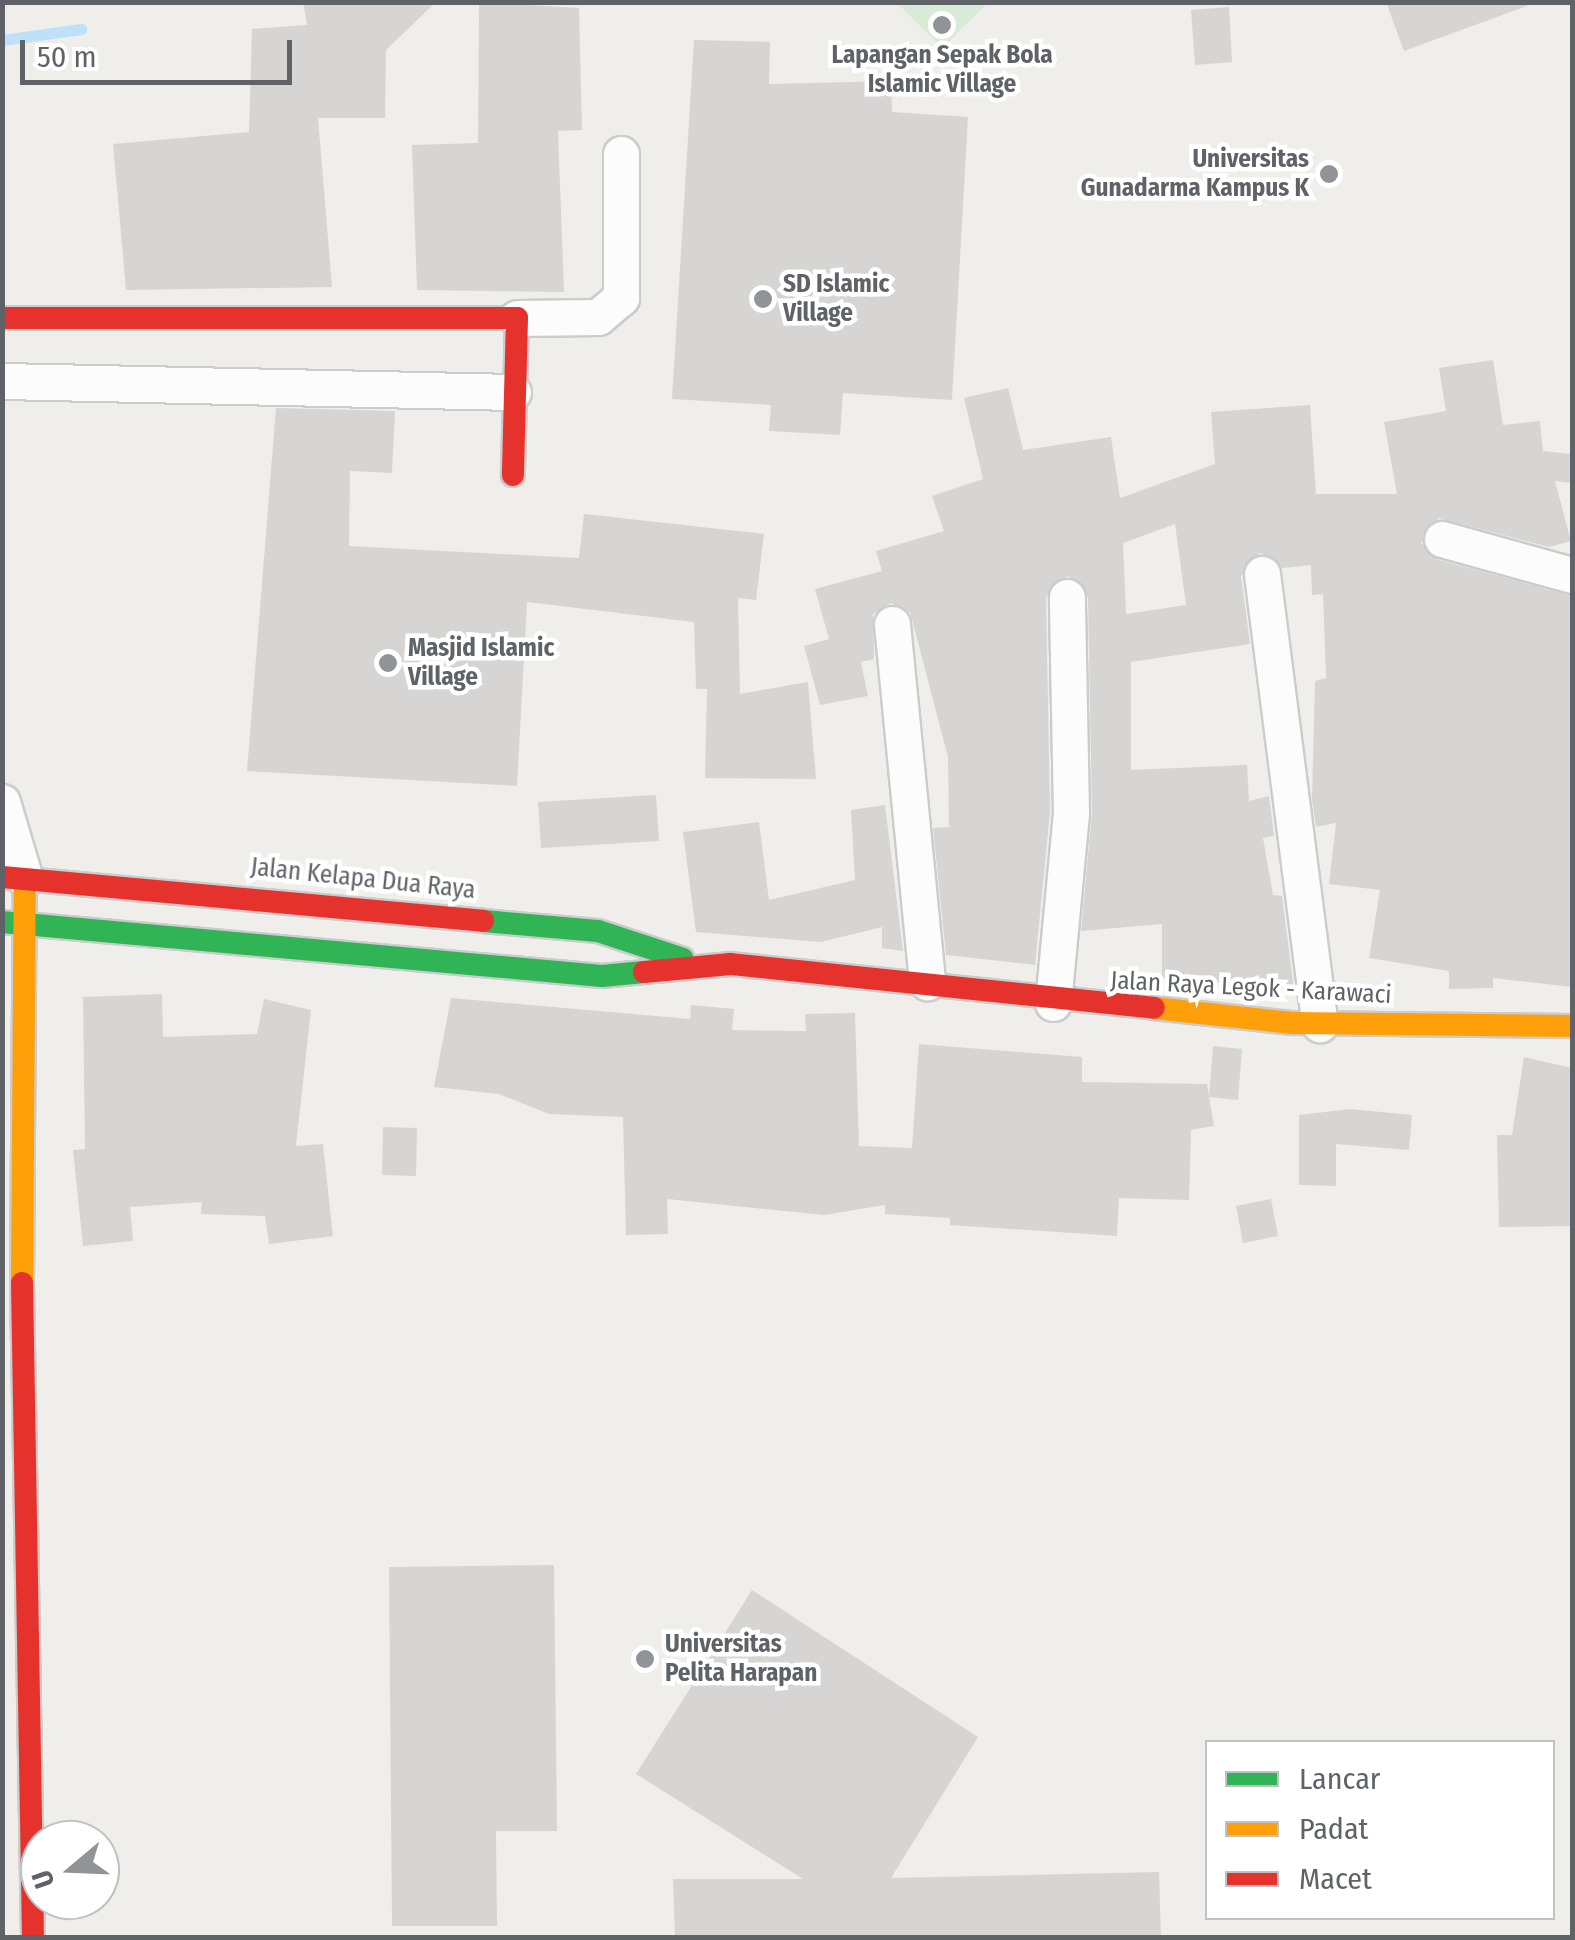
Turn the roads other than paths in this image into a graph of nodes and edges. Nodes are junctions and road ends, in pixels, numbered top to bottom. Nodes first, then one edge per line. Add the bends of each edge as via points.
1 (620, 154) dead end
2 (2, 318) edge
3 (517, 318) junction
4 (2, 382) edge
5 (513, 392) junction
6 (513, 476) dead end
7 (1442, 539) dead end
8 (1262, 574) dead end
9 (1572, 575) edge
10 (1067, 596) dead end
11 (892, 624) dead end
12 (2, 802) edge
13 (14, 878) edge
14 (370, 907) junction
15 (13, 923) edge
16 (368, 952) junction
17 (691, 962) junction
18 (928, 982) junction
19 (1053, 1003) junction
20 (1320, 1024) junction
21 (1572, 1026) edge
22 (32, 1938) edge

1 - 3 street via 622,298 598,318
2 - 3 main road
3 - 5 main road
4 - 5 street
5 - 6 main road
7 - 9 street
8 - 20 street
10 - 19 street via 1072,813
11 - 18 street
12 - 13 street
13 - 14 main road, Jalan Kelapa Dua Raya
13 - 15 main road
14 - 16 main road
14 - 17 main road, Jalan Kelapa Dua Raya via 598,932
15 - 16 main road, Jalan Kelapa Dua Raya
15 - 22 main road
16 - 17 main road, Jalan Kelapa Dua Raya via 602,976
17 - 18 main road, Jalan Kelapa Dua Raya
18 - 19 main road, Jalan Raya Legok - Karawaci
19 - 20 main road, Jalan Raya Legok - Karawaci
20 - 21 main road, Jalan Raya Legok - Karawaci

